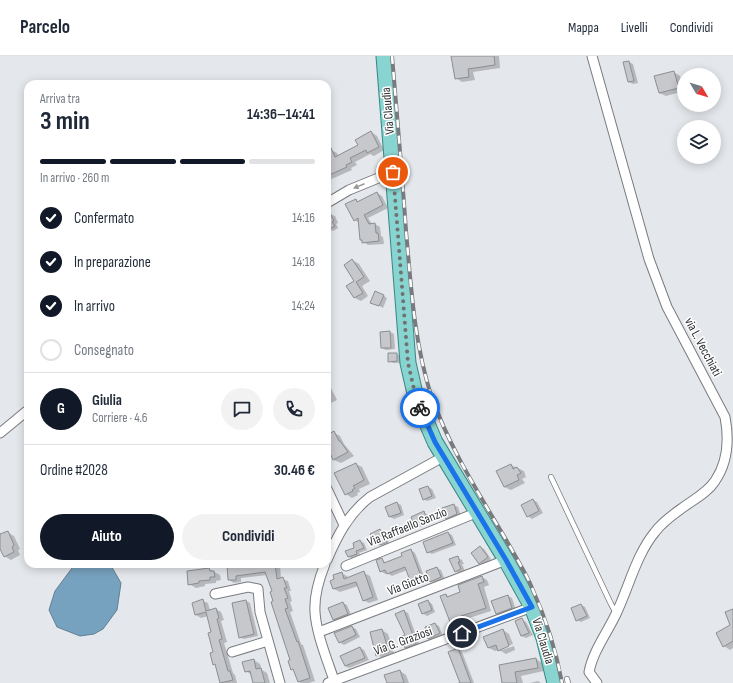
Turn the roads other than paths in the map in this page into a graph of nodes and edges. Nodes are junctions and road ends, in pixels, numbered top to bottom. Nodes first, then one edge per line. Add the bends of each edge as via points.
1 (384, 56) edge
2 (592, 56) edge
3 (393, 172) junction
4 (331, 201) edge
5 (24, 413) edge
6 (0, 433) edge
7 (443, 457) junction
8 (551, 478) dead end
9 (331, 497) edge
10 (478, 512) junction
11 (344, 525) junction
12 (331, 552) edge
13 (506, 560) junction
14 (346, 566) dead end
15 (323, 568) edge
16 (215, 594) dead end
17 (532, 607) junction
18 (616, 613) junction
19 (319, 632) junction
20 (268, 641) junction
21 (232, 652) dead end
22 (333, 682) edge
23 (564, 682) edge
24 (280, 683) edge
25 (597, 683) edge

1 - 3 main road, Via Claudia
2 - 18 street, via L. Vecchiati via 649,259 667,307 725,417 728,433 727,449 715,482 667,518 655,532 641,555
3 -> 4 street via 349,190
3 - 7 main road, Via Claudia via 408,363 416,398
5 - 6 street
7 - 10 main road, Via Claudia
7 - 11 street via 370,497
8 - 18 lane
9 - 11 street
10 - 13 main road, Via Claudia
10 - 14 street, Via Raffaello Sanzio
11 - 12 street
13 - 17 main road, Via Claudia
13 - 19 street, Via Giotto
15 - 19 street via 315,600
16 - 20 street via 248,587 258,588 260,612
17 - 22 street, Via G. Graziosi
17 - 23 main road, Via Claudia
18 - 25 street, via L. Vecchiati via 593,656 589,672
19 - 22 street
20 - 21 street
20 - 24 street

